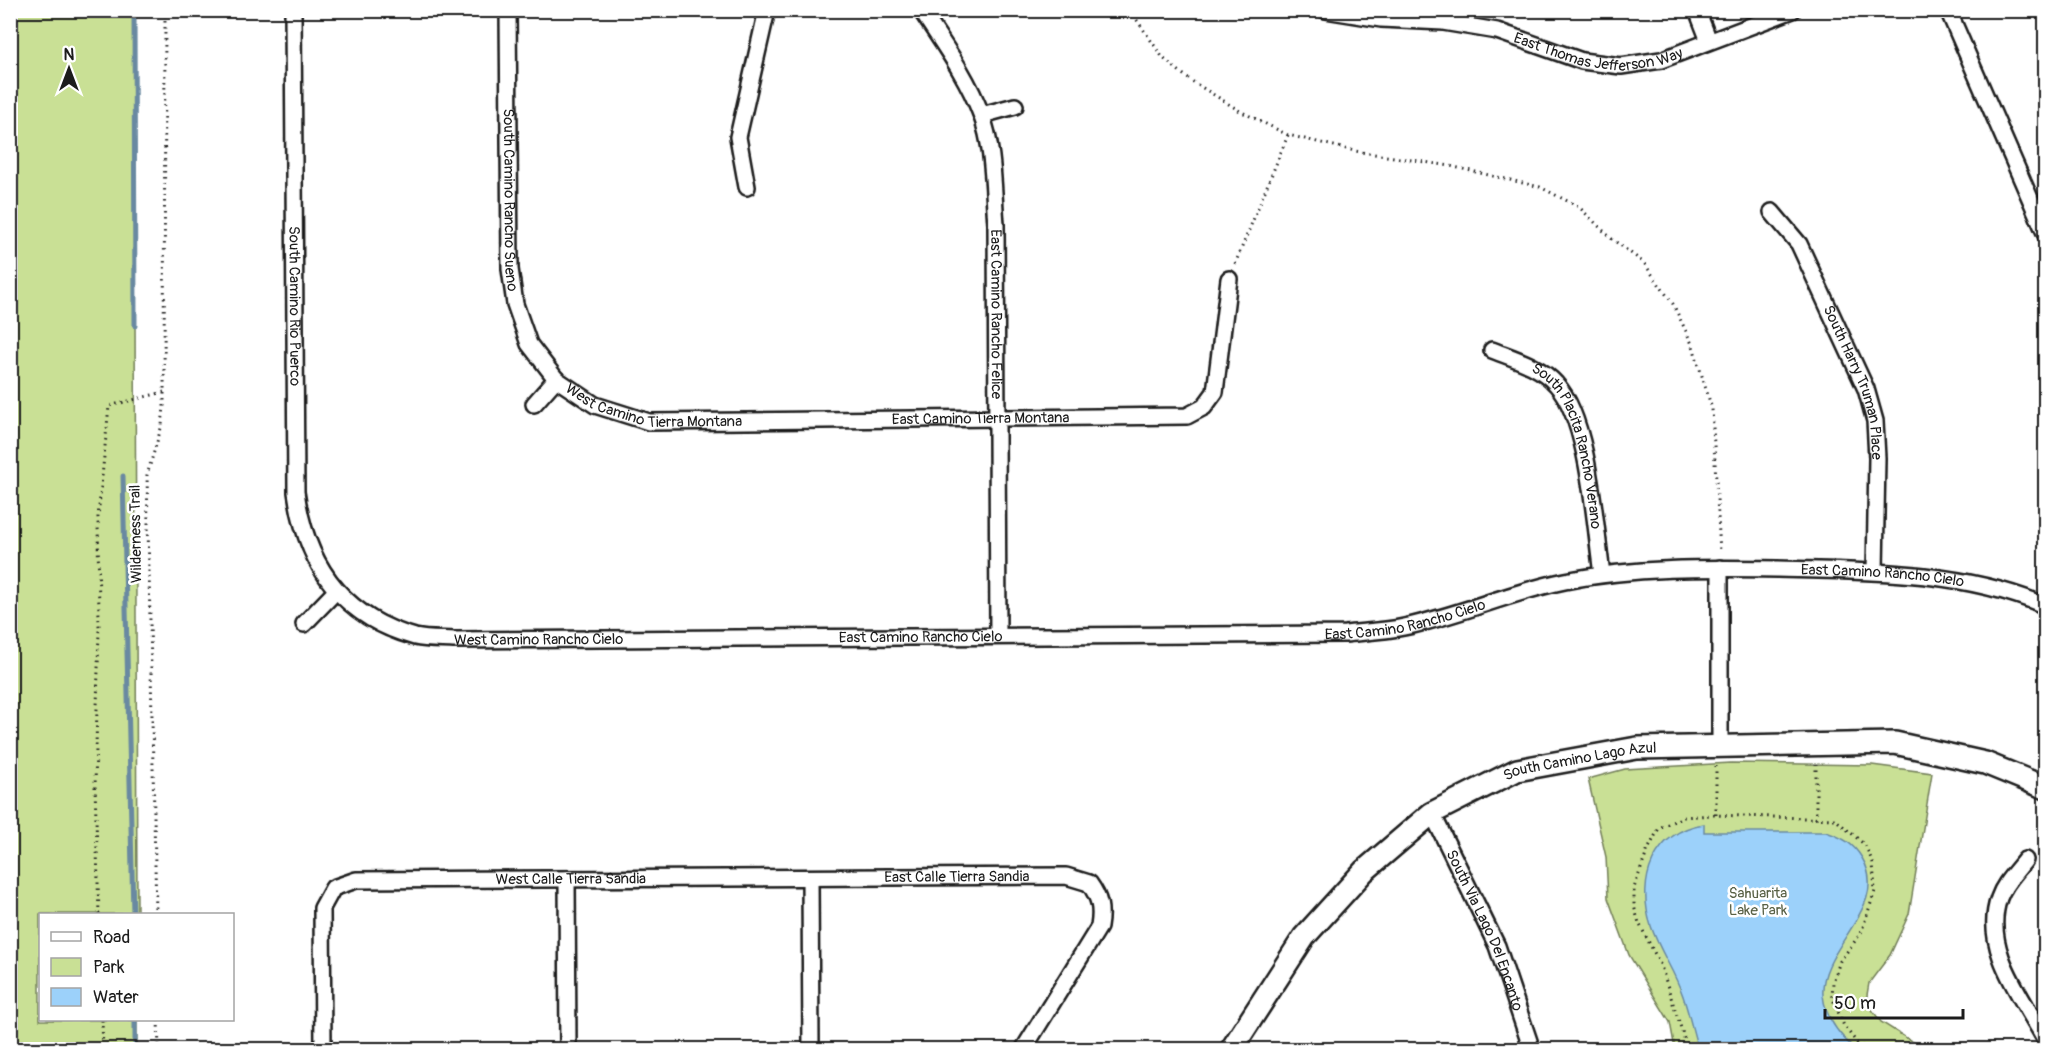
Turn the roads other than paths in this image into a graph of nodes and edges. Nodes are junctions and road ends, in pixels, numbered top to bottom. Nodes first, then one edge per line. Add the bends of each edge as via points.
1 (293, 10) edge
2 (508, 10) edge
3 (767, 10) edge
4 (921, 10) edge
5 (1325, 10) edge
6 (1697, 10) edge
7 (1793, 10) edge
8 (1948, 10) edge
9 (1709, 41) junction
10 (1015, 106) dead end
11 (982, 116) junction
12 (747, 187) dead end
13 (1772, 212) dead end
14 (2046, 235) edge
15 (1229, 279) road end
16 (1492, 350) dead end
17 (556, 379) junction
18 (534, 404) dead end
19 (997, 419) junction
20 (756, 421) joint
21 (1720, 568) junction
22 (1875, 571) junction
23 (1602, 574) junction
24 (336, 591) junction
25 (2046, 606) edge
26 (304, 624) dead end
27 (998, 636) junction
28 (755, 638) joint
29 (1718, 746) junction
30 (2046, 788) edge
31 (1432, 813) junction
32 (2025, 860) dead end
33 (810, 878) junction
34 (567, 879) junction
35 (2041, 1021) edge
36 (2046, 1041) edge
37 (323, 1050) edge
38 (568, 1050) edge
39 (811, 1050) edge
40 (1023, 1050) edge
41 (1231, 1050) edge
42 (1532, 1050) edge

1 - 24 street, South Camino Rio Puerco via 296,492 309,549
2 - 17 street, South Camino Rancho Sueno via 510,269 515,304 529,344
3 - 12 street via 738,137
4 - 11 street, East Camino Rancho Felice via 959,67
5 - 9 street, East Thomas Jefferson Way via 1381,19 1443,21 1497,31 1582,60 1621,66 1661,60
6 - 9 street
7 - 9 street, East Thomas Jefferson Way
8 - 14 street
10 - 11 street
11 - 19 street, East Camino Rancho Felice via 992,166 996,224
13 - 22 street, South Harry Truman Place via 1799,244 1866,389 1875,421 1877,458
15 - 19 street, East Camino Tierra Montana via 1215,392 1204,407 1187,416 1165,418
16 - 23 street, South Placita Rancho Verano via 1531,365 1557,385 1576,419
17 - 18 street
17 - 20 street, West Camino Tierra Montana via 595,405 650,422
19 - 20 street, East Camino Tierra Montana
19 - 27 street, East Camino Rancho Felice
21 - 22 street, East Camino Rancho Cielo
21 - 23 street, East Camino Rancho Cielo
21 - 29 street
22 - 25 street, East Camino Rancho Cielo via 1949,579
23 - 27 street, East Camino Rancho Cielo via 1516,592 1402,627 1345,634
24 - 26 street
24 - 28 street, West Camino Rancho Cielo via 384,625 416,637
27 - 28 street, East Camino Rancho Cielo
29 - 30 street, South Camino Lago Azul via 1895,743 1986,763
29 - 31 street, South Camino Lago Azul via 1637,748 1517,770
31 - 41 street, South Camino Lago Azul via 1364,871 1304,937
31 - 42 street, South Via Lago Del Encanto via 1497,946
32 - 35 street via 1998,900 1995,938 2007,973
33 - 34 street, West Calle Tierra Sandia
33 - 39 street
33 - 40 street, East Calle Tierra Sandia via 1066,876 1089,883 1098,895 1102,912 1099,927
34 - 37 street, West Calle Tierra Sandia via 356,880 333,888 322,908
34 - 38 street
35 - 36 street

